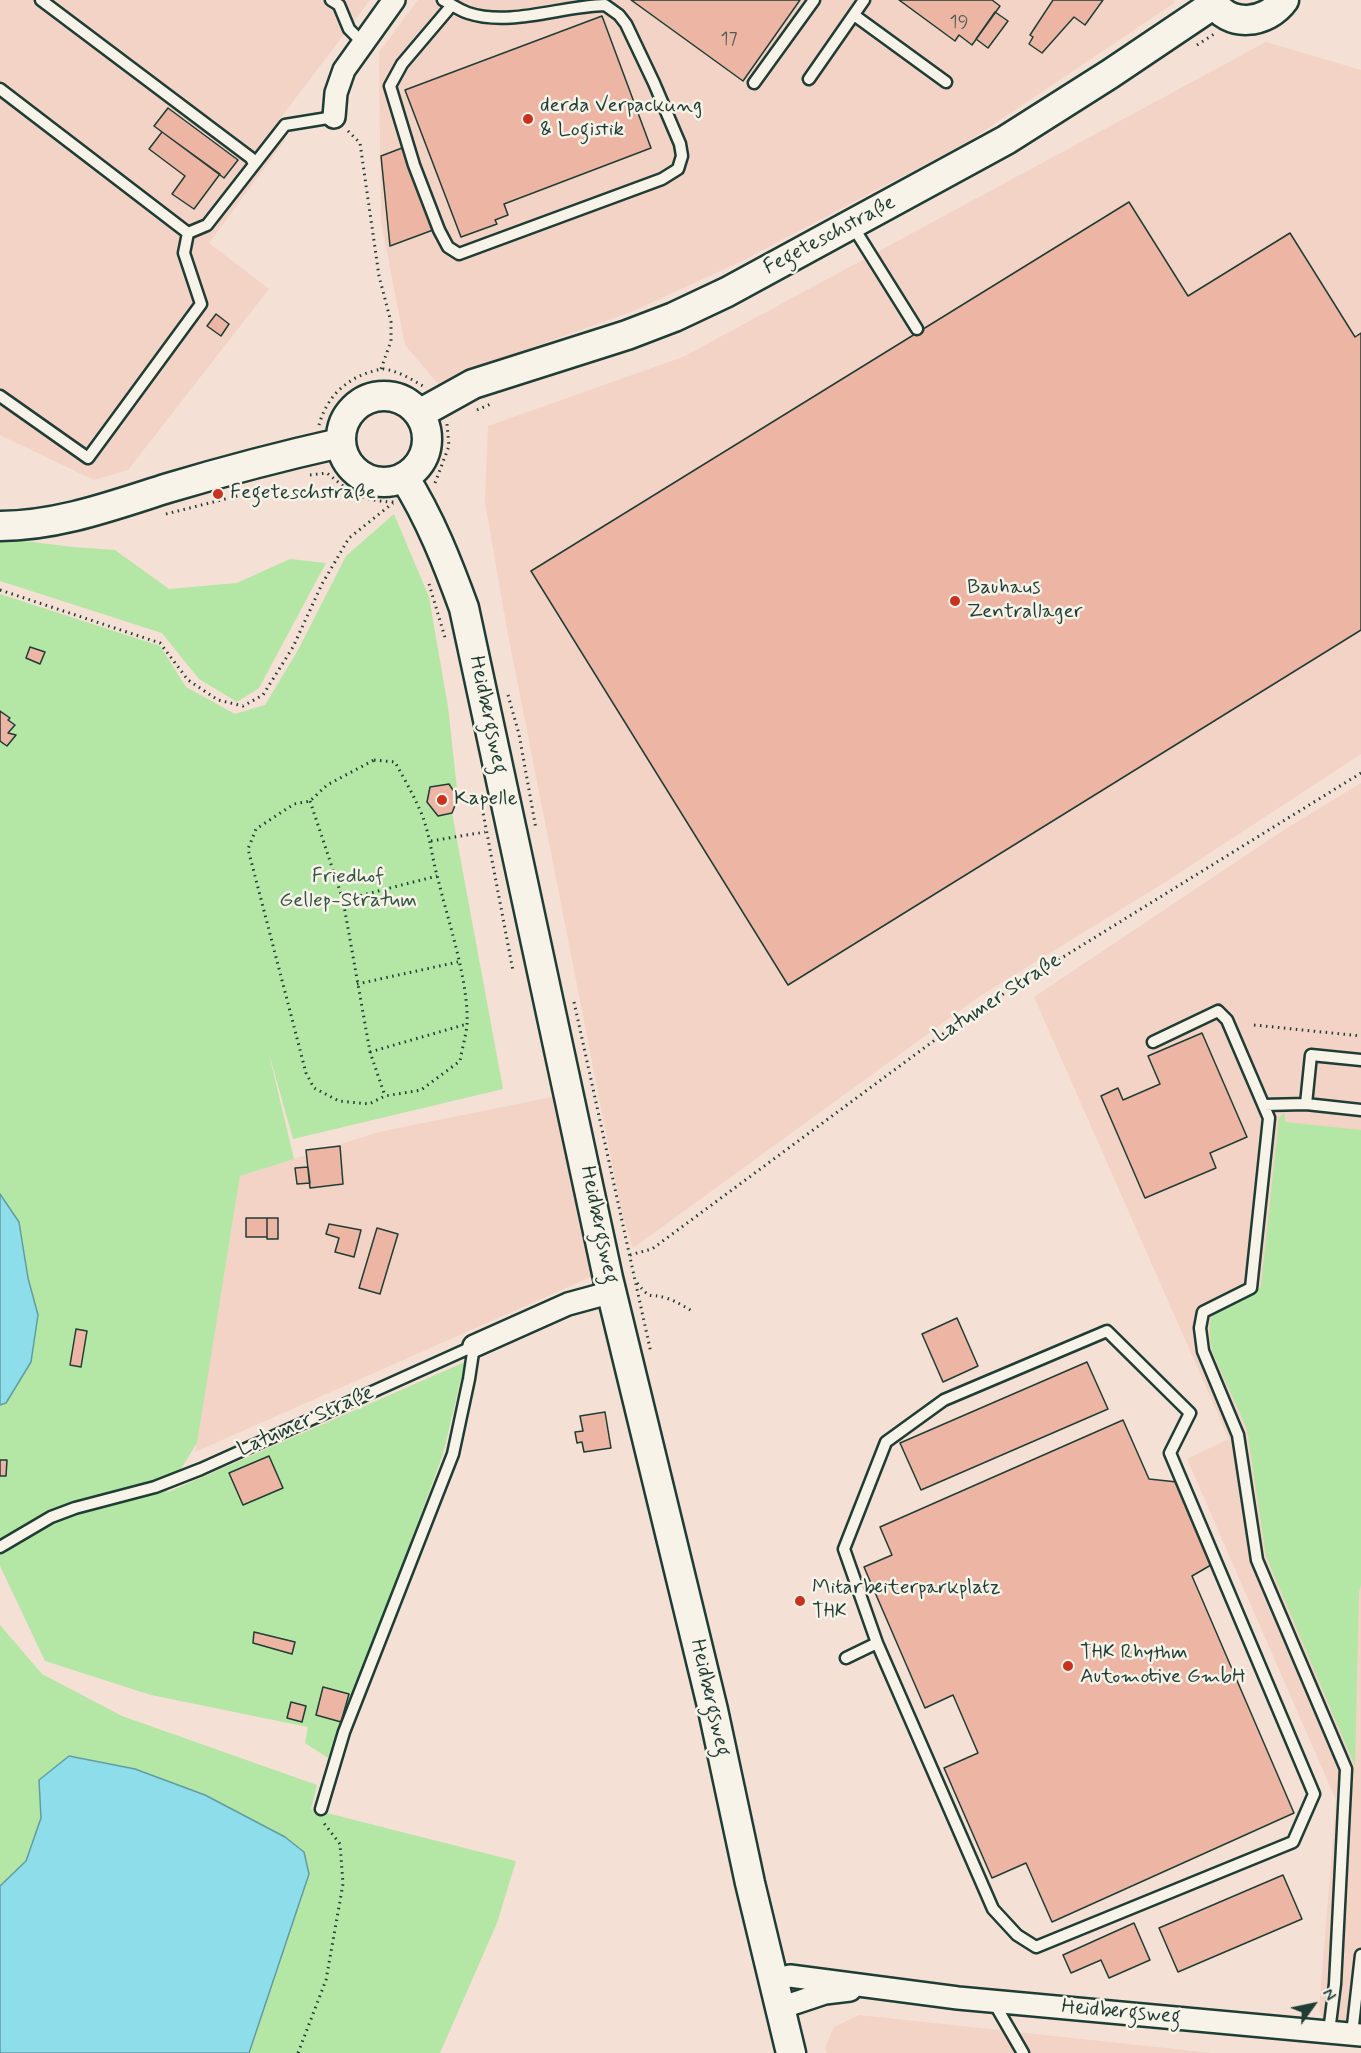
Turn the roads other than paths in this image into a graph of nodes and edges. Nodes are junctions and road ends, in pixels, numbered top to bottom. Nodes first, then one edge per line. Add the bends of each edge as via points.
1 (41, 0) edge
2 (331, 0) edge
3 (394, 0) edge
4 (814, 0) edge
5 (864, 0) edge
6 (1284, 0) edge
7 (1215, 1) edge
8 (448, 2) edge
9 (854, 15) junction
10 (363, 43) junction
11 (809, 79) dead end
12 (946, 82) dead end
13 (754, 83) dead end
14 (0, 89) edge
15 (334, 117) joint
16 (254, 164) junction
17 (852, 224) junction
18 (188, 233) junction
19 (917, 329) dead end
20 (0, 396) edge
21 (428, 408) junction
22 (329, 454) junction
23 (404, 477) junction
24 (0, 526) edge
25 (1153, 1042) dead end
26 (1361, 1060) edge
27 (1306, 1104) junction
28 (1264, 1105) junction
29 (1361, 1110) edge
30 (624, 1286) junction
31 (474, 1346) junction
32 (0, 1547) edge
33 (877, 1642) junction
34 (846, 1658) dead end
35 (321, 1809) road end
36 (1361, 1955) edge
37 (773, 1980) junction
38 (880, 1987) junction
39 (993, 2001) junction
40 (780, 2008) junction
41 (1329, 2032) junction
42 (1358, 2034) edge
43 (791, 2053) edge
44 (1023, 2053) edge

1 - 16 lane
2 - 10 lane via 339,5 349,28
3 - 10 street
4 - 13 lane
5 - 9 lane
6 - 7 street via 1274,12 1250,21 1224,13
7 - 17 street, Fegeteschstraße via 1006,140
8 - 8 lane via 466,13 499,18 605,5 619,15 680,144 678,169 662,179 459,254 448,247 414,165 390,86
9 - 11 lane
9 - 12 lane
10 - 15 street via 344,70 336,93
14 - 18 lane
15 - 16 lane via 285,125
16 - 18 lane via 207,225
17 - 19 lane
17 - 21 street, Fegeteschstraße via 674,317 627,336 473,384
18 - 20 lane via 184,253 201,304 88,458
21 - 22 street via 396,398 368,398 347,416
21 - 23 street via 424,425 426,450 414,470
22 - 23 street via 344,457 363,477 376,482
22 - 24 street via 240,467 54,521
23 - 30 street, Heidbergsweg via 449,568 464,608
25 - 28 lane via 1218,1011 1227,1020
26 - 27 lane via 1311,1055
27 - 28 lane
27 - 29 lane
28 - 41 lane via 1269,1118 1251,1288 1203,1312 1200,1328 1203,1351 1238,1435 1257,1560 1346,1769
30 - 31 street, Latumer Straße via 568,1304
30 - 37 street, Heidbergsweg
31 - 32 lane, Latumer Straße via 201,1469 155,1487 51,1517
31 - 35 lane via 453,1454 344,1732
33 - 33 lane via 844,1549 886,1442 944,1400 1107,1331 1190,1413 1170,1453 1314,1794 1293,1842 1036,1947 1017,1935 993,1909
33 - 34 lane
36 - 42 lane
37 - 38 street, Heidbergsweg via 790,1976
37 - 40 street, Heidbergsweg
38 - 39 street, Heidbergsweg
38 - 40 street, Heidbergsweg via 825,1993
39 - 41 street, Heidbergsweg
39 - 44 lane
40 - 43 street
41 - 42 street, Heidbergsweg

